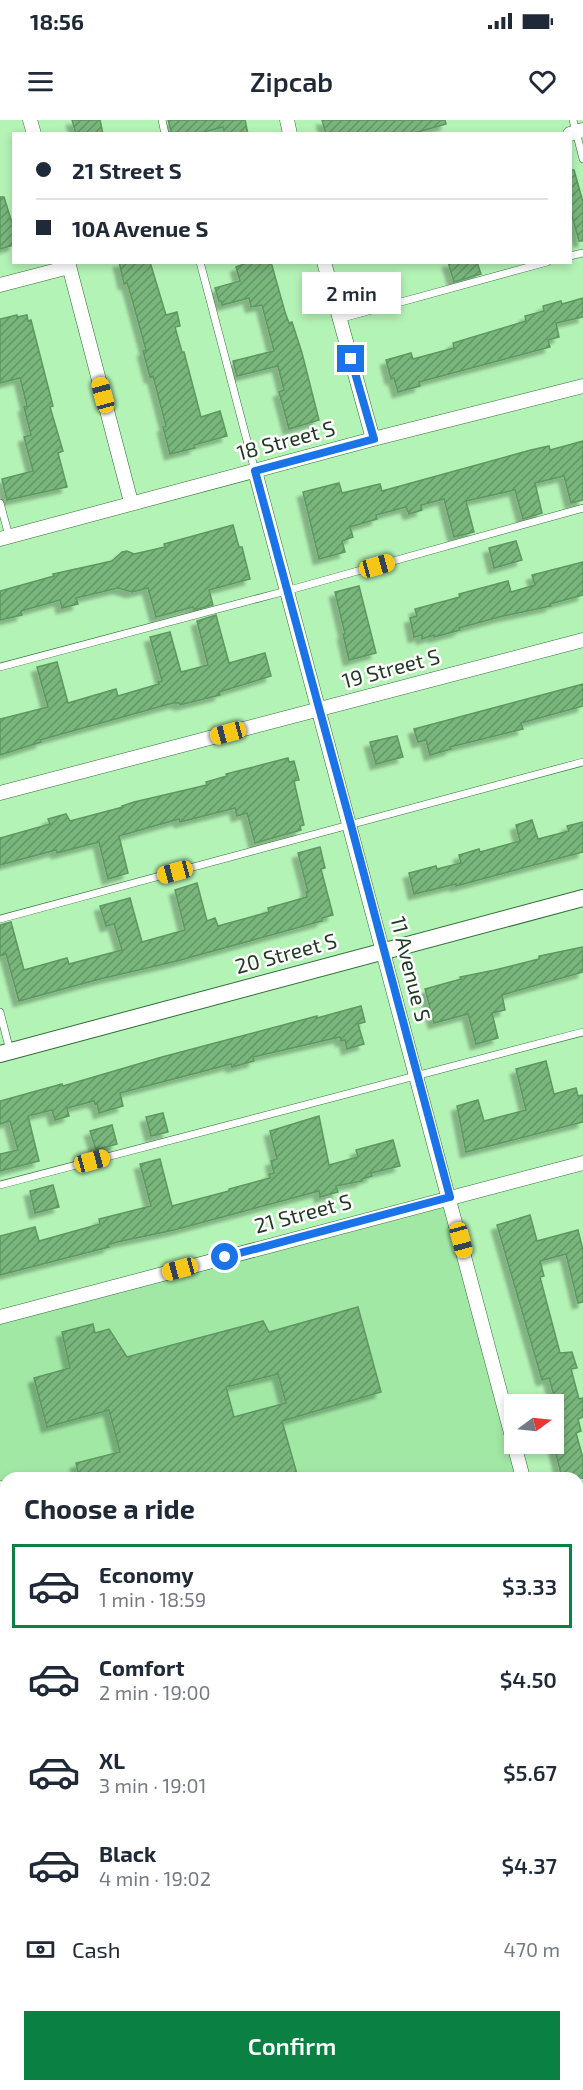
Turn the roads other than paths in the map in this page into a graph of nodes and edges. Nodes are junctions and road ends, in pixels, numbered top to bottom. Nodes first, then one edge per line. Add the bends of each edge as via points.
1 (576, 129) edge
2 (583, 159) edge
3 (201, 264) edge
4 (325, 264) edge
5 (541, 264) edge
6 (69, 265) edge
7 (0, 285) edge
8 (339, 319) junction
9 (583, 386) edge
10 (374, 439) junction
11 (255, 471) junction
12 (131, 502) junction
13 (0, 503) edge
14 (583, 508) edge
15 (4, 537) edge
16 (286, 591) junction
17 (583, 640) edge
18 (0, 667) edge
19 (320, 709) junction
20 (583, 762) edge
21 (0, 793) edge
22 (351, 825) junction
23 (583, 898) edge
24 (0, 919) edge
25 (384, 951) junction
26 (0, 1012) edge
27 (583, 1032) edge
28 (5, 1053) edge
29 (416, 1076) junction
30 (582, 1166) edge
31 (0, 1185) edge
32 (450, 1197) junction
33 (0, 1317) edge
34 (521, 1472) edge

1 - 2 lane
3 - 11 lane
4 - 8 street
5 - 8 lane
6 - 7 street
6 - 12 street
8 - 10 street
9 - 10 street, 18 Street S
10 - 11 street, 18 Street S
11 - 12 street, 18 Street S
11 - 16 street, 11 Avenue S
12 - 15 street, 18 Street S
13 - 15 lane
14 - 16 lane
16 - 18 lane
16 - 19 street, 11 Avenue S
17 - 19 street, 19 Street S
19 - 21 street, 19 Street S
19 - 22 street, 11 Avenue S
20 - 22 lane
22 - 24 lane
22 - 25 street, 11 Avenue S
23 - 25 street, 20 Street S
25 - 28 street, 20 Street S
25 - 29 street, 11 Avenue S
26 - 28 lane
27 - 29 lane
29 - 31 lane
29 - 32 street, 11 Avenue S
30 - 32 street, 21 Street S
32 - 33 street, 21 Street S
32 - 34 street, 11 Avenue S

